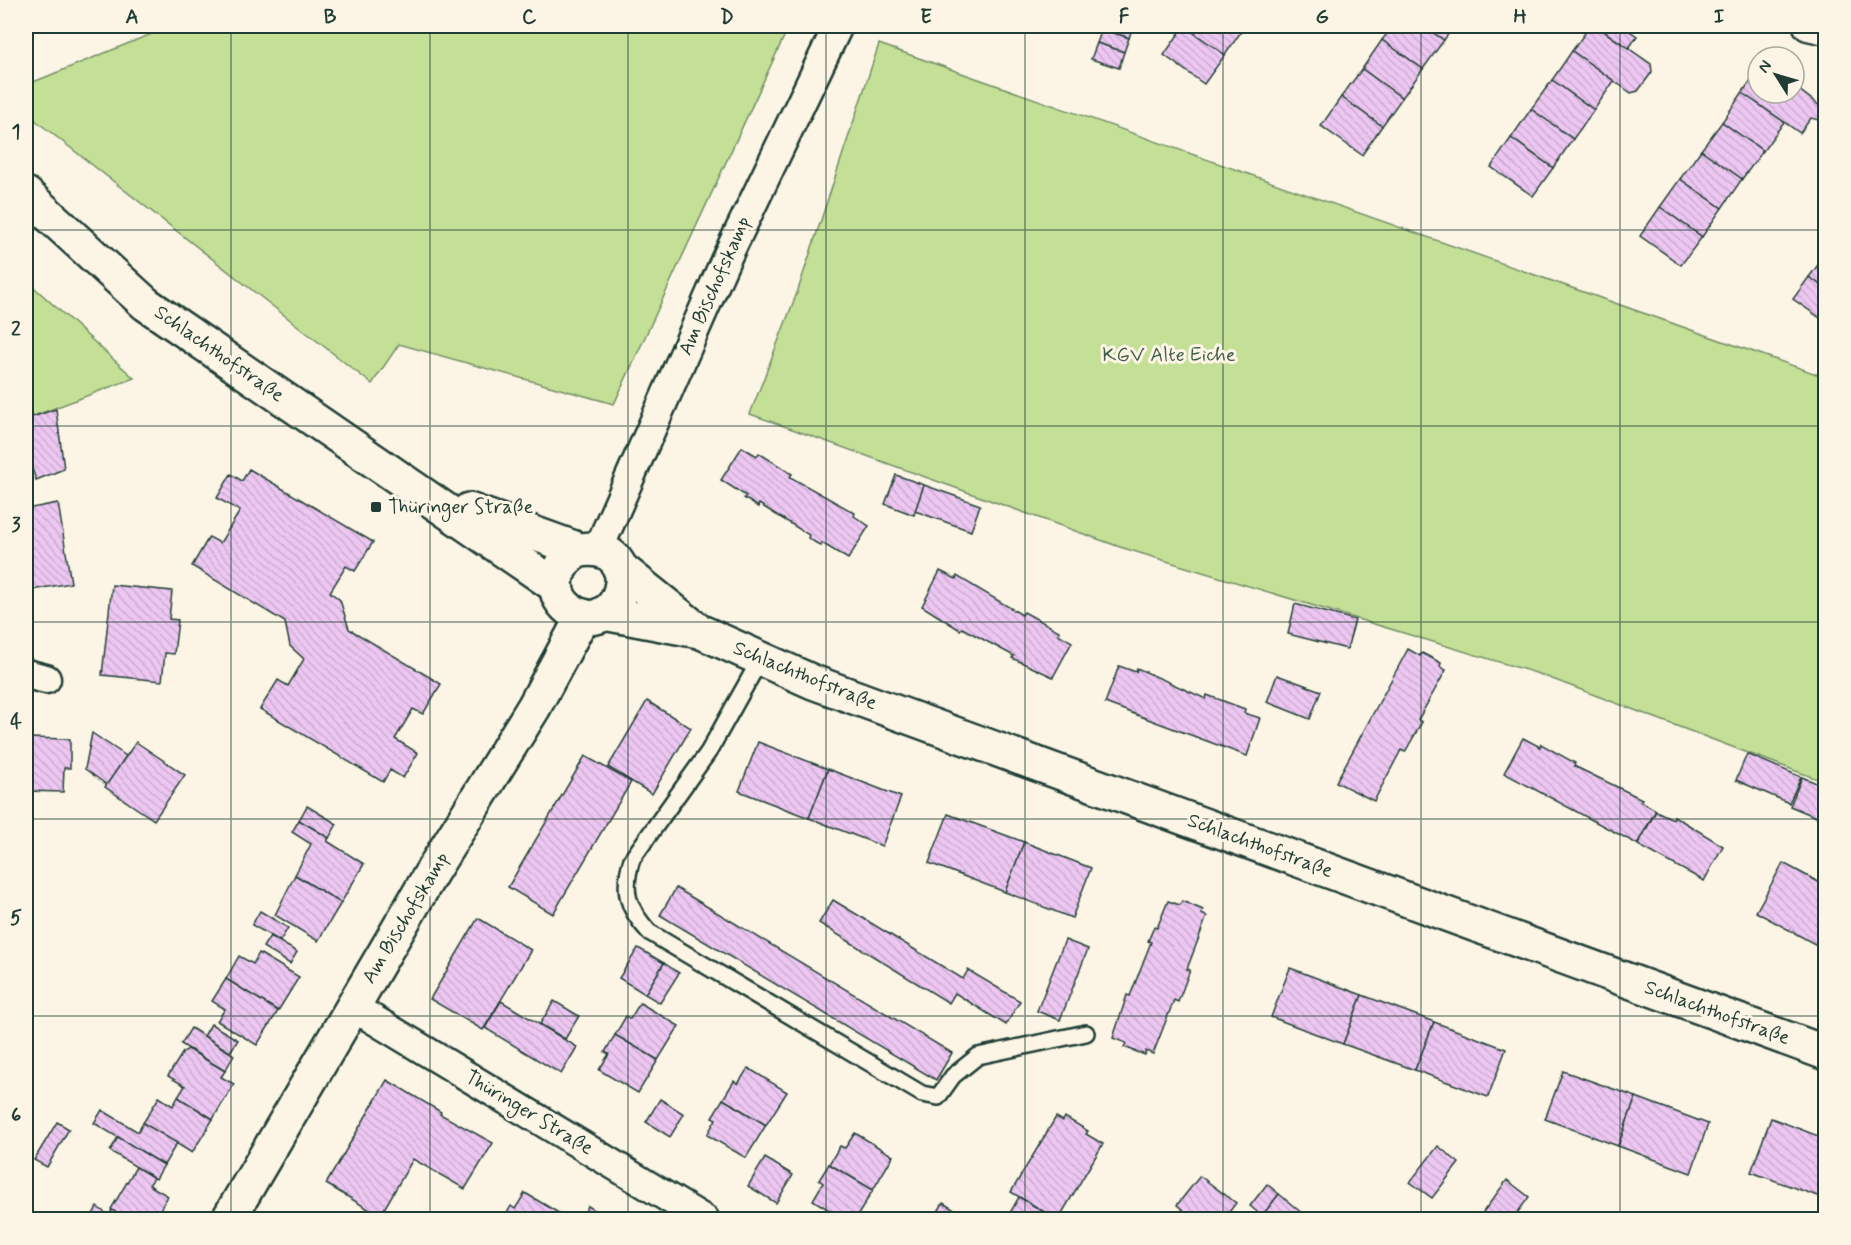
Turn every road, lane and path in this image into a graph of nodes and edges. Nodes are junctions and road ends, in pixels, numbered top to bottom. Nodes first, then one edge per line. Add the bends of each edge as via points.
1 (838, 26) edge
2 (1808, 26) edge
3 (1826, 30) edge
4 (26, 194) edge
5 (428, 495) junction
6 (599, 556) junction
7 (556, 586) junction
8 (594, 614) junction
9 (699, 631) junction
10 (760, 658) junction
11 (353, 1007) junction
12 (1086, 1033) dead end
13 (1826, 1053) edge
14 (228, 1220) edge
15 (705, 1220) edge

1 - 6 street, Am Bischofskamp via 725,261
2 - 3 street
4 - 5 street, Schlachthofstraße via 146,304
5 - 6 street, Schlachthofstraße
5 - 7 street, Schlachthofstraße
6 - 7 street via 569,555
6 - 8 street via 623,588 613,607
6 - 9 street, Schlachthofstraße
7 - 8 street via 565,605
8 - 9 street, Schlachthofstraße
8 - 11 street, Am Bischofskamp
9 - 10 street, Schlachthofstraße
10 - 12 lane via 709,751 632,859 626,877 634,916 649,932 922,1094 938,1097 953,1076 978,1056
10 - 13 street, Schlachthofstraße via 846,694
11 - 14 street, Am Bischofskamp
11 - 15 street, Thüringer Straße

